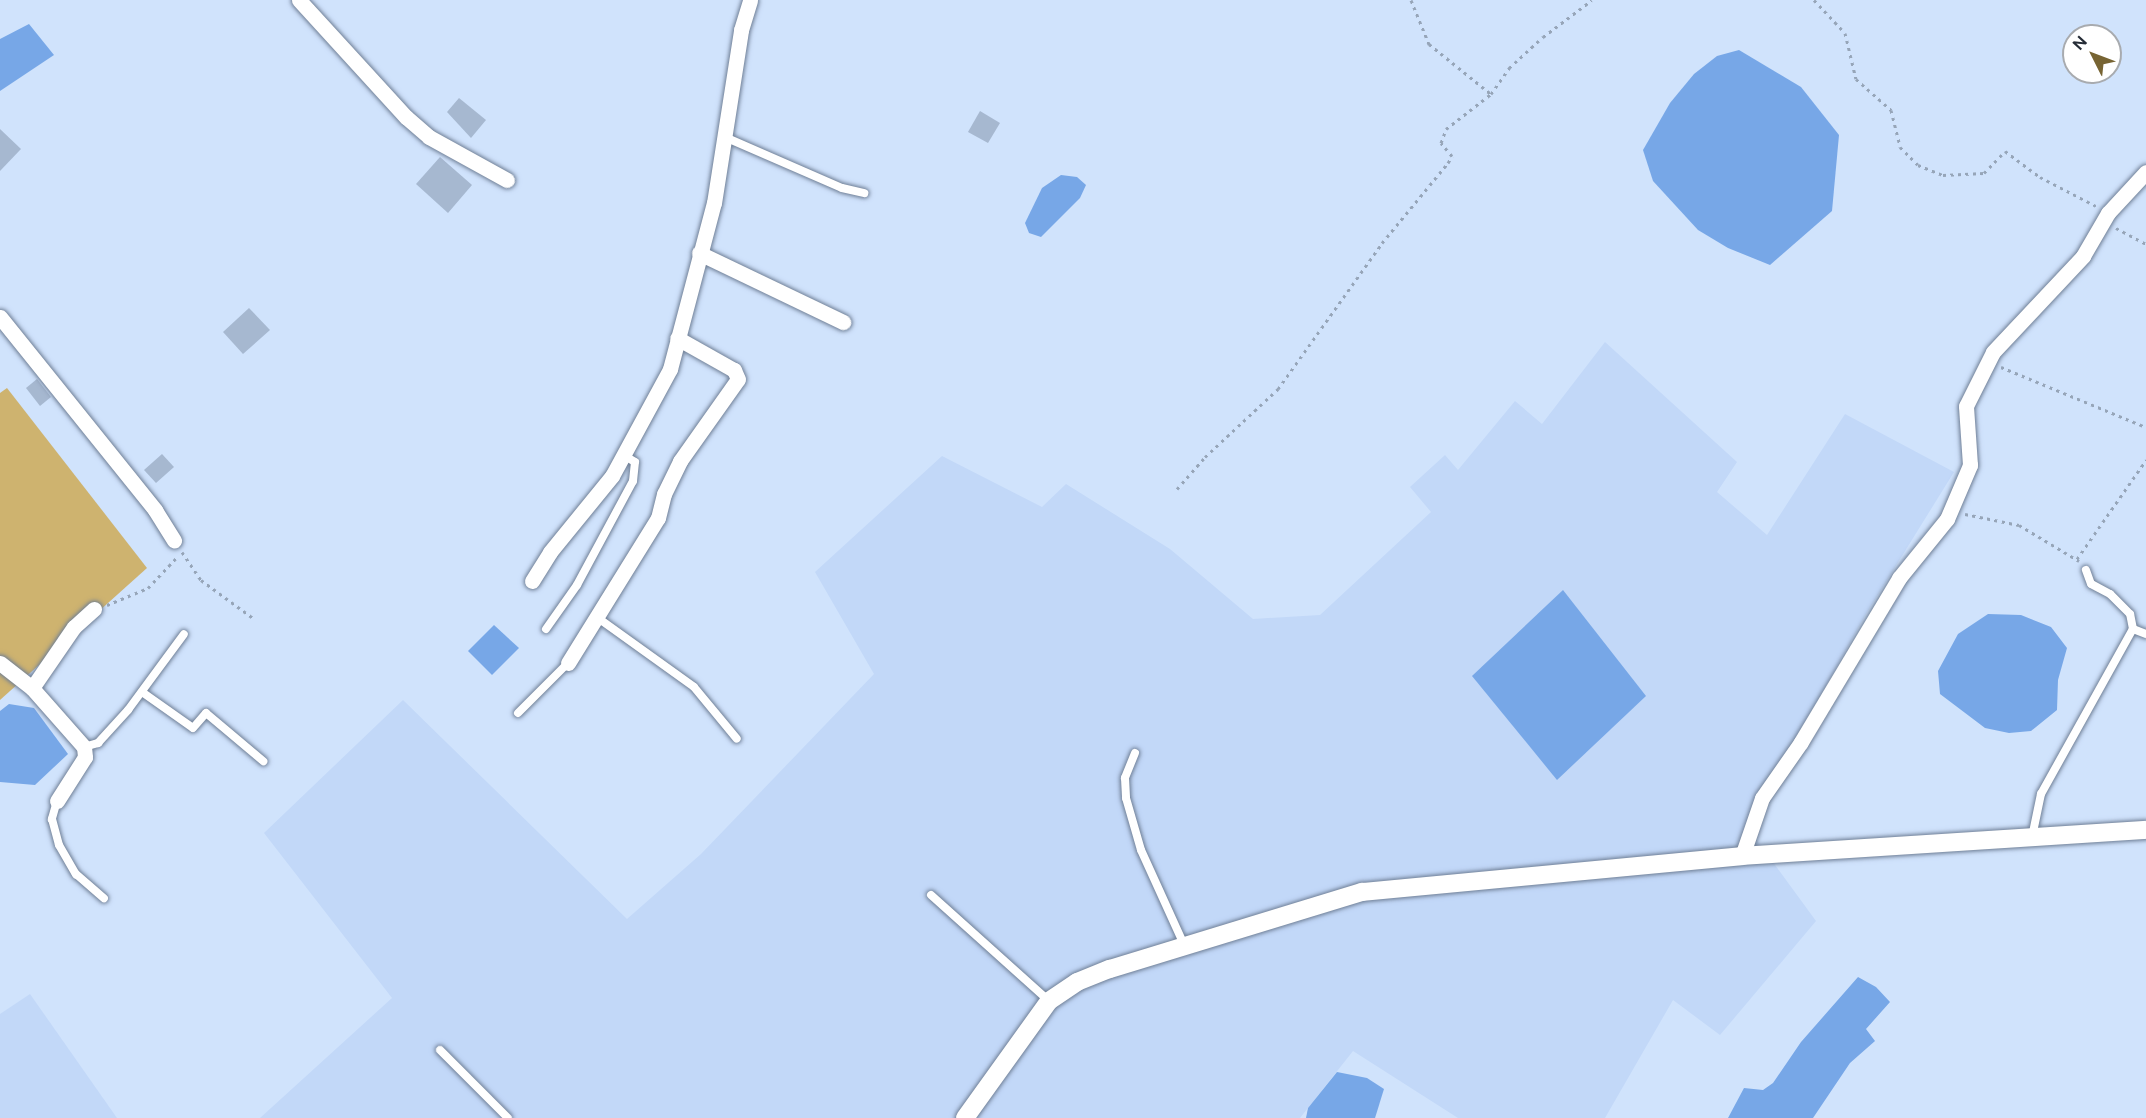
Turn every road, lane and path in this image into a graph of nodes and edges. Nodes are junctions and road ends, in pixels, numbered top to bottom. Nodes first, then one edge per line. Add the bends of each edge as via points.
1 (299, 0) edge
2 (750, 0) edge
3 (1411, 0) edge
4 (1592, 0) edge
5 (1814, 0) edge
6 (1491, 94) junction
7 (726, 138) junction
8 (2146, 172) edge
9 (507, 180) dead end
10 (864, 192) dead end
11 (2106, 217) junction
12 (2146, 244) edge
13 (699, 253) junction
14 (0, 316) edge
15 (843, 322) dead end
16 (677, 338) junction
17 (1989, 362) junction
18 (2146, 428) edge
19 (625, 456) junction
20 (2146, 460) edge
21 (1177, 489) dead end
22 (1952, 508) junction
23 (178, 546) junction
24 (2077, 558) junction
25 (2086, 570) joint
26 (532, 581) dead end
27 (94, 609) joint
28 (253, 618) dead end
29 (598, 618) junction
30 (546, 629) dead end
31 (2133, 629) junction
32 (184, 634) dead end
33 (2146, 634) edge
34 (0, 663) edge
35 (568, 663) joint
36 (32, 688) junction
37 (142, 692) junction
38 (518, 713) dead end
39 (737, 739) dead end
40 (84, 747) junction
41 (1135, 753) dead end
42 (263, 761) dead end
43 (57, 801) joint
44 (2146, 830) edge
45 (2032, 837) junction
46 (1742, 855) junction
47 (931, 896) dead end
48 (104, 898) dead end
49 (1184, 945) junction
50 (1049, 1001) junction
51 (440, 1050) dead end
52 (508, 1118) edge
53 (965, 1118) edge

1 - 9 street via 429,137
2 - 7 street via 741,30
3 - 6 path via 1429,44
4 - 6 path via 1509,68
5 - 11 path via 1845,33 1856,79 1891,110 1900,147 1918,165 1943,175 1984,173 2005,151
6 - 21 path via 1443,133 1441,143 1452,156 1448,163 1382,243 1278,389 1205,457
7 - 10 lane via 842,188
7 - 13 street
8 - 11 street
11 - 12 path
11 - 17 street via 2083,256
13 - 15 street
13 - 16 street
14 - 23 street via 155,510
16 - 19 street via 670,369
16 - 29 street via 734,370 738,379 680,461 664,494 658,518
17 - 18 path
17 - 22 street via 1966,406 1970,465
19 - 26 street
19 - 30 lane via 635,462 633,481 577,585
20 - 24 path
22 - 24 path via 1970,516 2019,525
22 - 46 street via 1899,578 1801,742 1762,798
23 - 27 path via 148,588
23 - 28 path via 201,580
24 - 25 path
25 - 31 lane via 2091,584 2110,594 2130,614
27 - 36 street via 74,627
29 - 35 street
29 - 39 lane via 694,687
31 - 33 lane
31 - 45 lane via 2041,794
32 - 37 lane
34 - 36 street
35 - 38 lane
36 - 40 street
37 - 40 lane via 98,742
37 - 42 lane via 193,728 206,713
40 - 43 street via 85,758
41 - 49 lane via 1125,778 1126,798 1142,850
43 - 48 lane via 52,819 59,845 76,874
44 - 45 street
45 - 46 street
46 - 49 street via 1373,890
47 - 50 lane
49 - 50 street via 1077,982
50 - 53 street
51 - 52 lane

